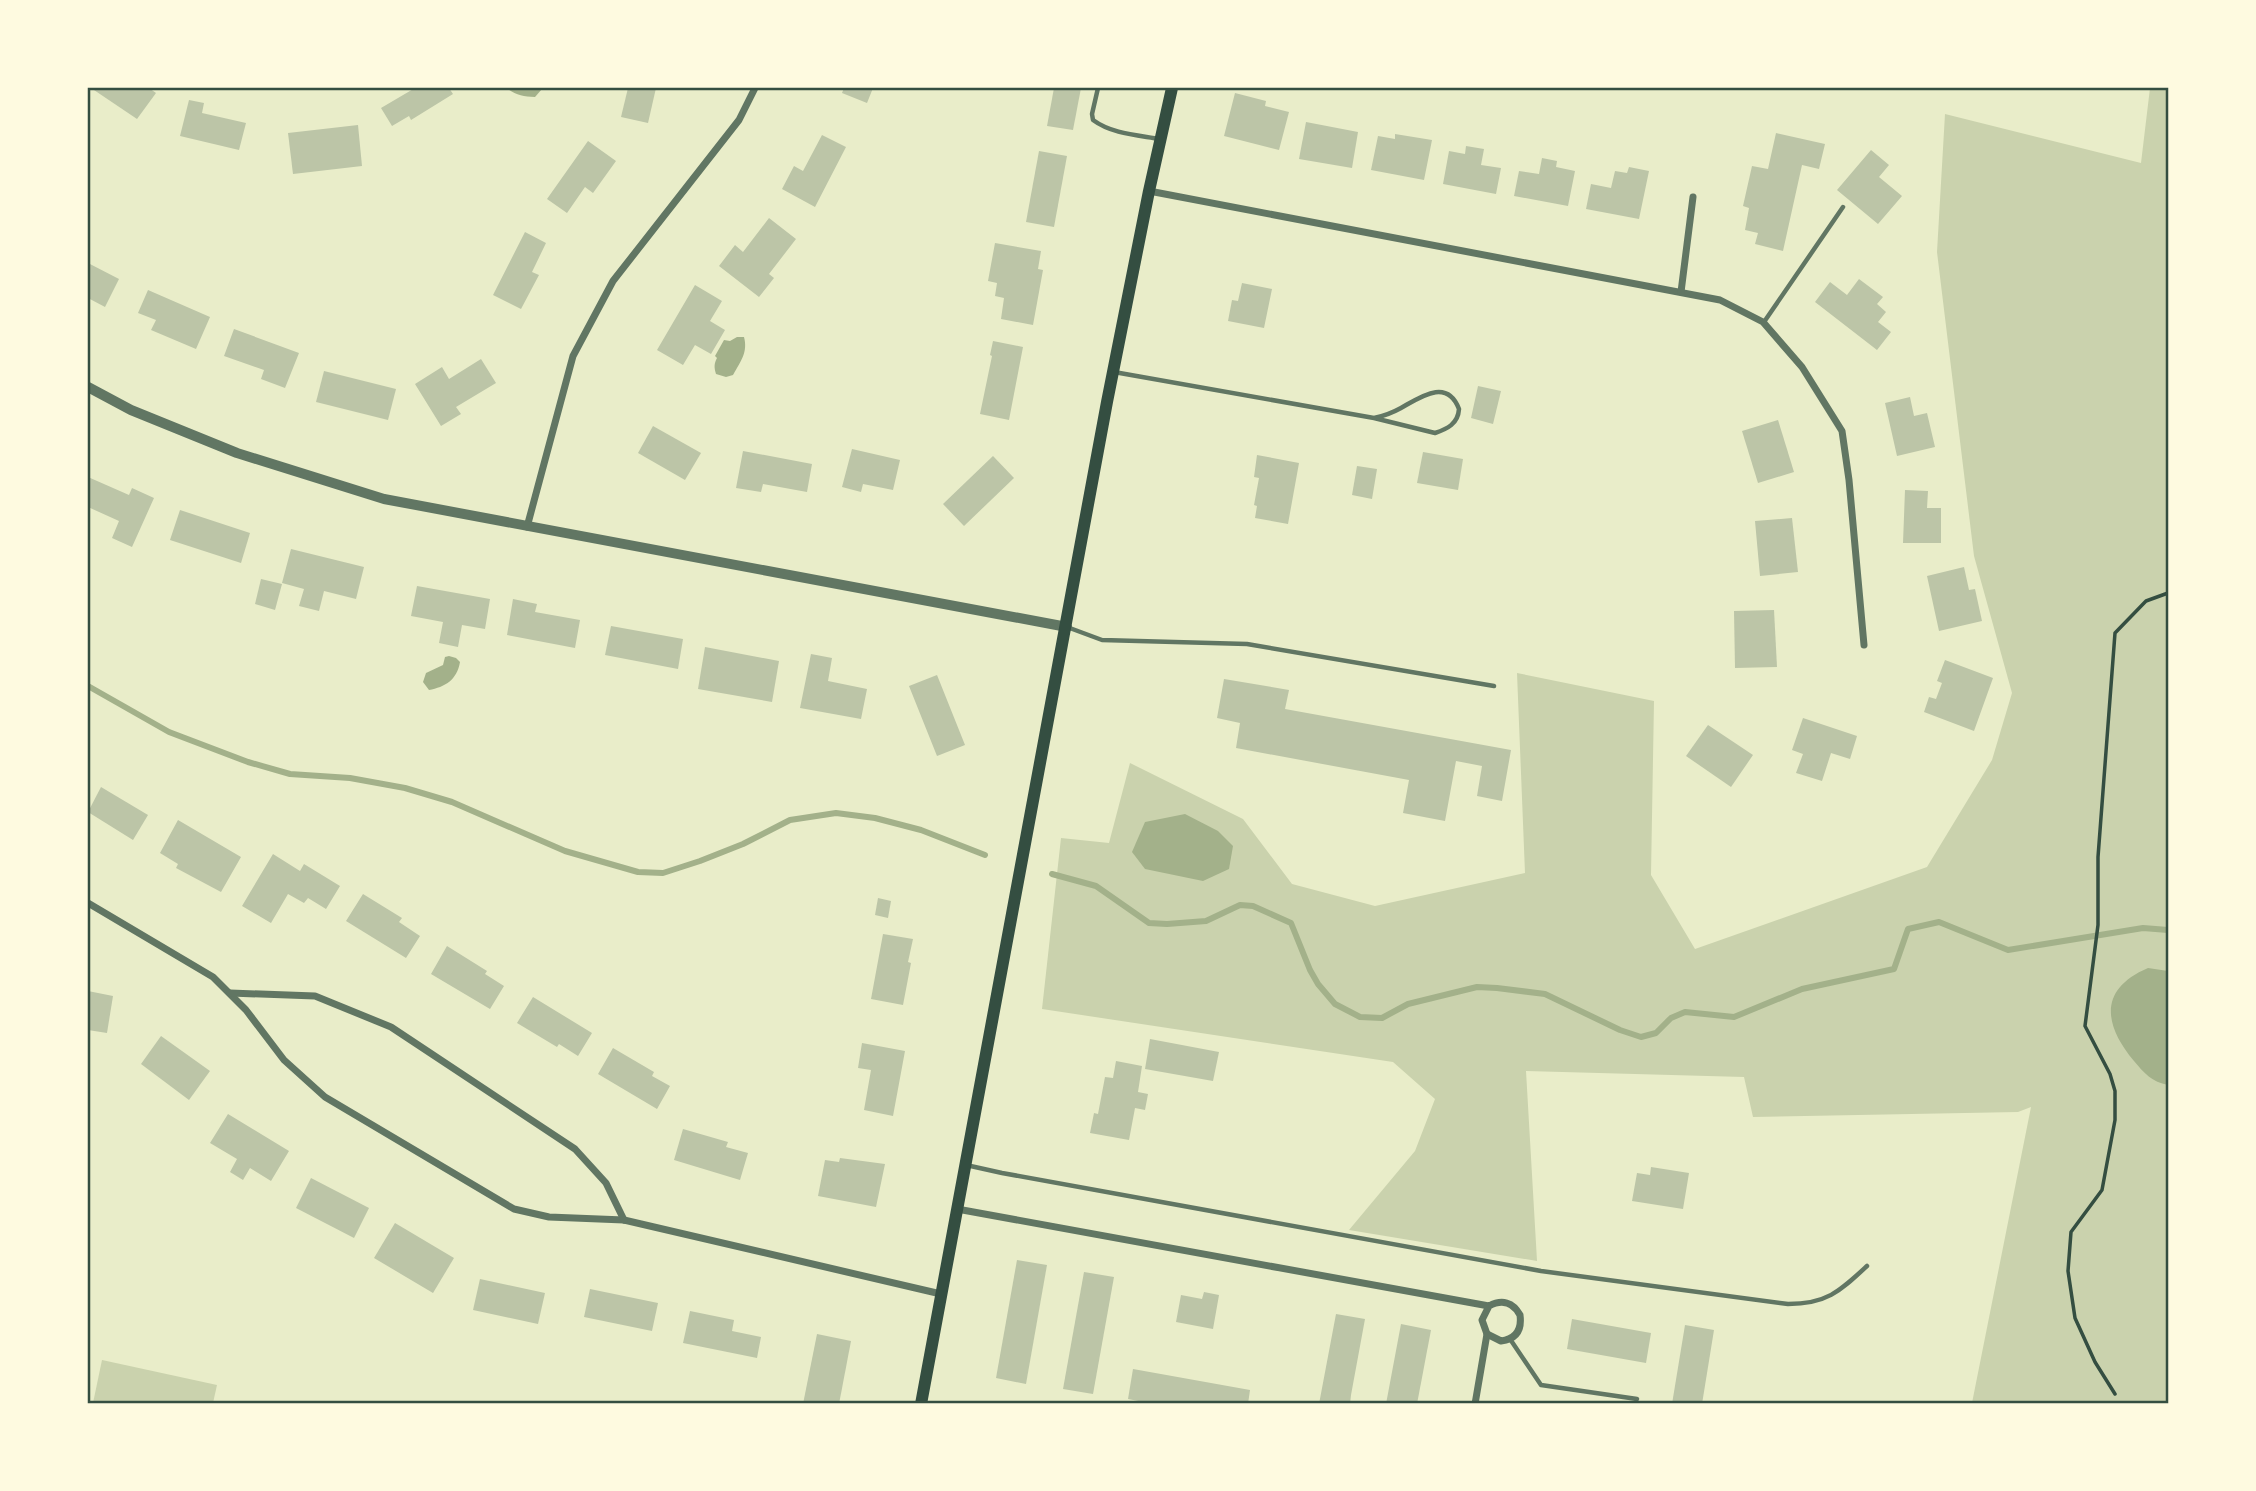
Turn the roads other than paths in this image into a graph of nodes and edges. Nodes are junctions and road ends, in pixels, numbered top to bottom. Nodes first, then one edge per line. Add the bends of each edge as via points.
1 (755, 88) edge
2 (1098, 88) edge
3 (1172, 88) edge
4 (1161, 139) junction
5 (1149, 191) junction
6 (1693, 197) dead end
7 (1843, 207) dead end
8 (1681, 292) junction
9 (1763, 323) junction
10 (1113, 372) junction
11 (88, 387) edge
12 (1374, 418) junction
13 (527, 527) junction
14 (1067, 626) junction
15 (1864, 645) dead end
16 (1494, 686) dead end
17 (88, 903) edge
18 (229, 993) junction
19 (965, 1164) junction
20 (957, 1209) junction
21 (624, 1220) junction
22 (1867, 1266) dead end
23 (941, 1294) junction
24 (1489, 1306) junction
25 (1487, 1334) junction
26 (1510, 1339) junction
27 (1637, 1399) dead end
28 (921, 1404) edge
29 (1475, 1404) edge

1 - 13 street via 739,120 613,281 573,356
2 - 4 lane via 1093,120 1114,131
3 - 4 main road
4 - 5 main road
5 - 8 street
5 - 10 main road
6 - 8 street
7 - 9 lane
8 - 9 street via 1720,300
9 - 15 street via 1802,367 1842,431
10 - 12 lane
10 - 14 main road
11 - 13 street via 131,410 262,461 384,499
12 - 12 lane via 1432,392 1452,398 1459,409 1455,422 1435,433
13 - 14 street
14 - 16 lane via 1102,640 1247,644
14 - 19 main road
17 - 18 street via 213,977
18 - 21 street via 284,1060 325,1097 514,1209 549,1217
18 - 21 street via 315,996 391,1027 575,1149 606,1184
19 - 20 main road
19 - 22 lane via 1541,1271 1788,1304 1809,1304 1838,1293
20 - 23 main road
20 - 24 street
21 - 23 street
23 - 28 main road
24 - 25 street via 1482,1320
24 - 26 street via 1503,1301 1517,1308 1521,1322
25 - 26 street via 1500,1341
25 - 29 street
26 - 27 lane via 1541,1385

